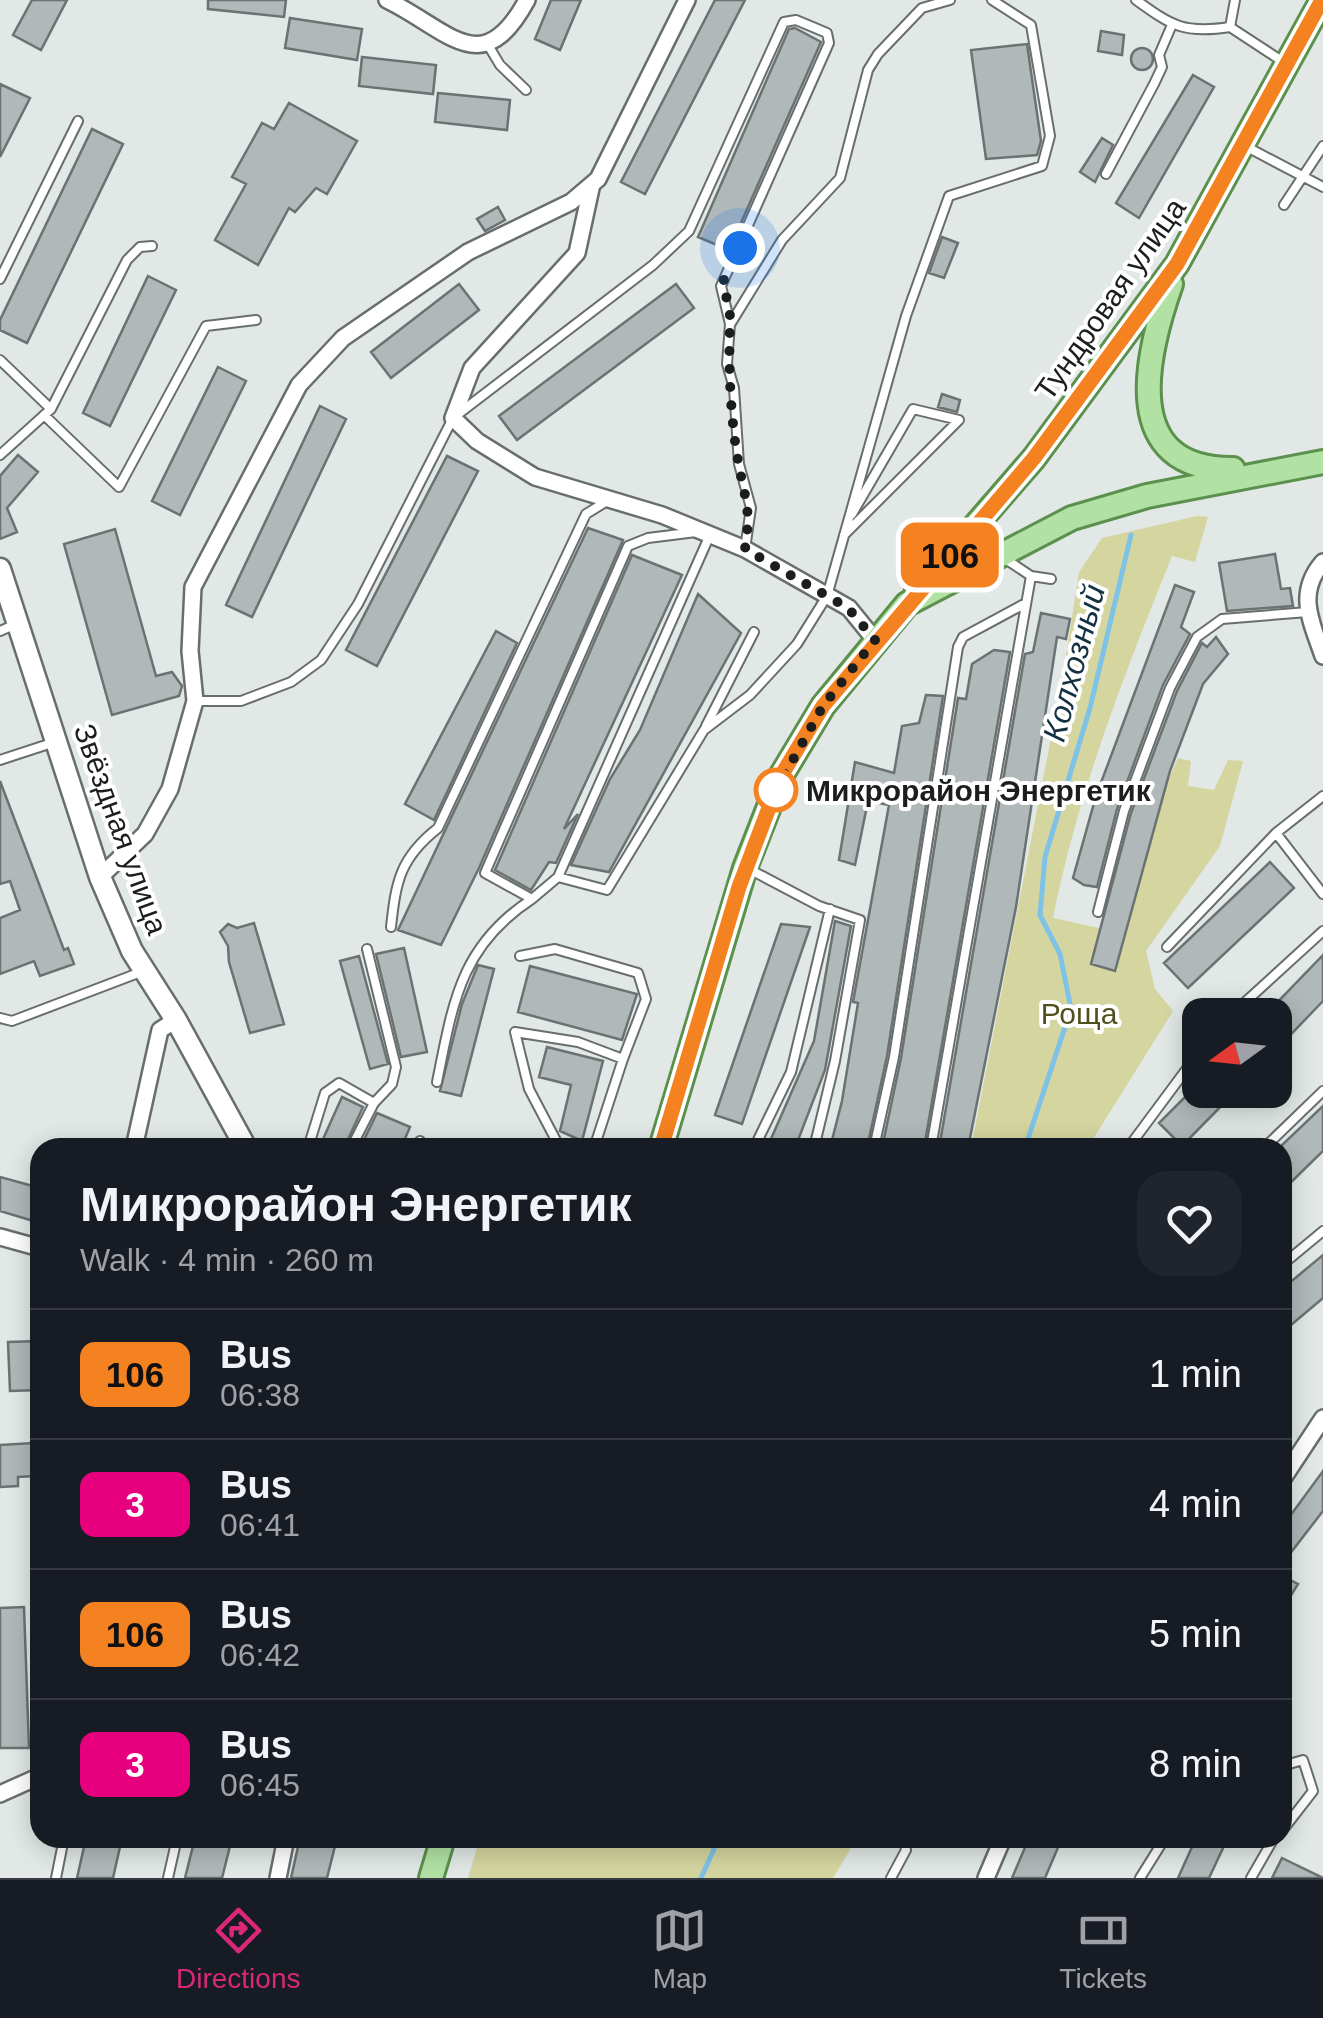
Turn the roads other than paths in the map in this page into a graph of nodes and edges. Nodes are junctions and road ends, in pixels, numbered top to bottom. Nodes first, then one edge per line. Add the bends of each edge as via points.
1 (388, 0) edge
2 (527, 0) edge
3 (688, 0) edge
4 (950, 0) edge
5 (992, 0) edge
6 (1136, 0) edge
7 (1322, 0) edge
8 (1237, 2) edge
9 (1171, 27) junction
10 (1230, 27) junction
11 (488, 45) junction
12 (1288, 65) junction
13 (526, 90) dead end
14 (78, 121) dead end
15 (1245, 146) junction
16 (1323, 146) edge
17 (1106, 174) dead end
18 (1302, 178) junction
19 (592, 184) junction
20 (1323, 187) edge
21 (1284, 205) dead end
22 (152, 246) dead end
23 (1177, 264) junction
24 (0, 278) edge
25 (256, 320) dead end
26 (730, 324) junction
27 (0, 360) edge
28 (47, 412) junction
29 (453, 418) junction
30 (0, 455) edge
31 (1323, 462) edge
32 (1272, 469) junction
33 (611, 499) junction
34 (847, 522) junction
35 (702, 534) junction
36 (844, 535) junction
37 (745, 549) junction
38 (1000, 556) junction
39 (1323, 562) edge
40 (0, 570) edge
41 (1031, 576) junction
42 (1052, 579) dead end
43 (827, 596) junction
44 (1026, 603) junction
45 (907, 604) junction
46 (1308, 612) junction
47 (20, 622) junction
48 (0, 631) edge
49 (754, 632) dead end
50 (875, 640) junction
51 (1323, 656) edge
52 (195, 701) junction
53 (704, 730) junction
54 (55, 742) junction
55 (0, 760) edge
56 (1323, 796) edge
57 (1276, 833) junction
58 (745, 868) junction
59 (558, 876) junction
60 (100, 878) junction
61 (1323, 894) edge
62 (532, 899) junction
63 (830, 909) junction
64 (1098, 912) dead end
65 (392, 927) dead end
66 (1323, 931) edge
67 (1167, 947) dead end
68 (368, 949) dead end
69 (520, 956) dead end
70 (144, 971) junction
71 (1250, 998) edge
72 (0, 1018) edge
73 (176, 1020) junction
74 (623, 1059) junction
75 (1182, 1074) edge
76 (437, 1082) dead end
77 (1323, 1092) edge
78 (374, 1103) junction
79 (136, 1138) edge
80 (241, 1138) edge
81 (311, 1138) edge
82 (356, 1138) edge
83 (555, 1138) edge
84 (597, 1138) edge
85 (664, 1138) edge
86 (759, 1138) edge
87 (816, 1138) edge
88 (876, 1138) edge
89 (932, 1138) edge
90 (1135, 1138) edge
91 (1275, 1138) edge
92 (1323, 1231) edge
93 (0, 1238) edge
94 (30, 1246) edge
95 (1292, 1257) edge
96 (1323, 1418) edge
97 (1292, 1465) edge
98 (1292, 1763) edge
99 (30, 1780) edge
100 (0, 1794) edge
101 (1292, 1818) edge
102 (62, 1848) edge
103 (175, 1848) edge
104 (284, 1848) edge
105 (440, 1848) edge
106 (906, 1848) edge
107 (998, 1848) edge
108 (1159, 1848) edge
109 (1268, 1848) edge
110 (56, 1878) edge
111 (168, 1878) edge
112 (278, 1878) edge
113 (431, 1878) edge
114 (890, 1878) edge
115 (986, 1878) edge
116 (1140, 1878) edge
117 (1251, 1878) edge

1 - 11 street via 451,37
2 - 11 street via 513,26
3 - 19 street
4 - 26 lane via 922,8 878,54 840,178 782,240
5 - 34 lane via 1031,25 1050,136 1042,166 949,196 906,316
6 - 9 lane
7 - 12 main road, Тундровая улица
8 - 10 lane
9 - 10 lane
9 - 17 lane via 1158,55 1162,67
10 - 12 lane
11 - 13 lane
12 - 15 main road, Тундровая улица
14 - 24 lane
15 - 18 lane
15 - 23 main road, Тундровая улица
16 - 18 lane
18 - 20 lane
18 - 21 lane
19 - 29 street via 578,253 472,368
19 - 52 street via 571,202 452,263 343,338 299,385 194,587
22 - 28 lane via 127,260
23 - 32 main road via 1150,343 1155,426 1194,466
23 - 45 main road, Тундровая улица via 1034,458
25 - 28 lane via 206,326 119,487
26 - 29 lane via 721,286 728,265 829,42 827,34 796,20 784,22 689,231
26 - 37 lane via 727,364 738,464 751,508
27 - 28 lane
28 - 30 lane
29 - 33 street via 476,441 536,477
29 - 52 lane via 358,604 321,660 291,682 241,701
31 - 32 main road
32 - 38 main road via 1072,518
33 - 35 street
33 - 65 lane via 586,514 438,828 413,847 396,885
34 - 36 lane
34 - 36 lane via 913,409 959,420
35 - 37 street
35 - 59 lane
35 - 62 lane via 628,546 485,873
36 - 43 lane
37 - 43 street
38 - 41 lane
38 - 45 main road
39 - 46 street via 1308,581
40 - 47 street, Звёздная улица
41 - 42 lane
41 - 44 lane
43 - 50 street via 848,608
43 - 53 lane via 797,644 750,695
44 - 88 lane via 963,637 958,648
44 - 89 lane
45 - 50 main road, Тундровая улица
46 - 51 street
46 - 64 lane via 1222,619 1197,638 1170,688 1124,811
47 - 48 lane
47 - 54 street, Звёздная улица
49 - 53 lane
50 - 58 main road, Тундровая улица via 823,706 781,776
52 - 60 street via 170,788 145,834
53 - 59 lane via 606,890
54 - 55 lane
54 - 60 street, Звёздная улица
56 - 57 lane
57 - 61 lane
57 - 67 lane
58 - 63 lane
58 - 85 main road, Тундровая улица
59 - 62 lane
60 - 70 street, Звёздная улица
62 - 76 lane via 496,926 459,980
63 - 86 lane via 791,1072
63 - 87 lane via 860,920
66 - 71 lane
68 - 78 lane via 396,1067 392,1084
69 - 74 lane via 555,949 638,973 646,999
70 - 72 lane via 12,1021
70 - 73 street, Звёздная улица
73 - 79 street via 160,1030
73 - 80 street, Звёздная улица
74 - 83 lane via 578,1042 515,1032 529,1090
74 - 84 lane
75 - 90 lane
77 - 91 lane
78 - 81 lane via 339,1084 325,1092
78 - 82 lane
92 - 95 lane
93 - 94 street
96 - 97 street
98 - 101 lane via 1302,1760 1314,1791
99 - 100 street
102 - 110 lane
103 - 111 lane
104 - 112 street
105 - 113 main road
106 - 114 lane
107 - 115 street
108 - 116 lane
109 - 117 lane

